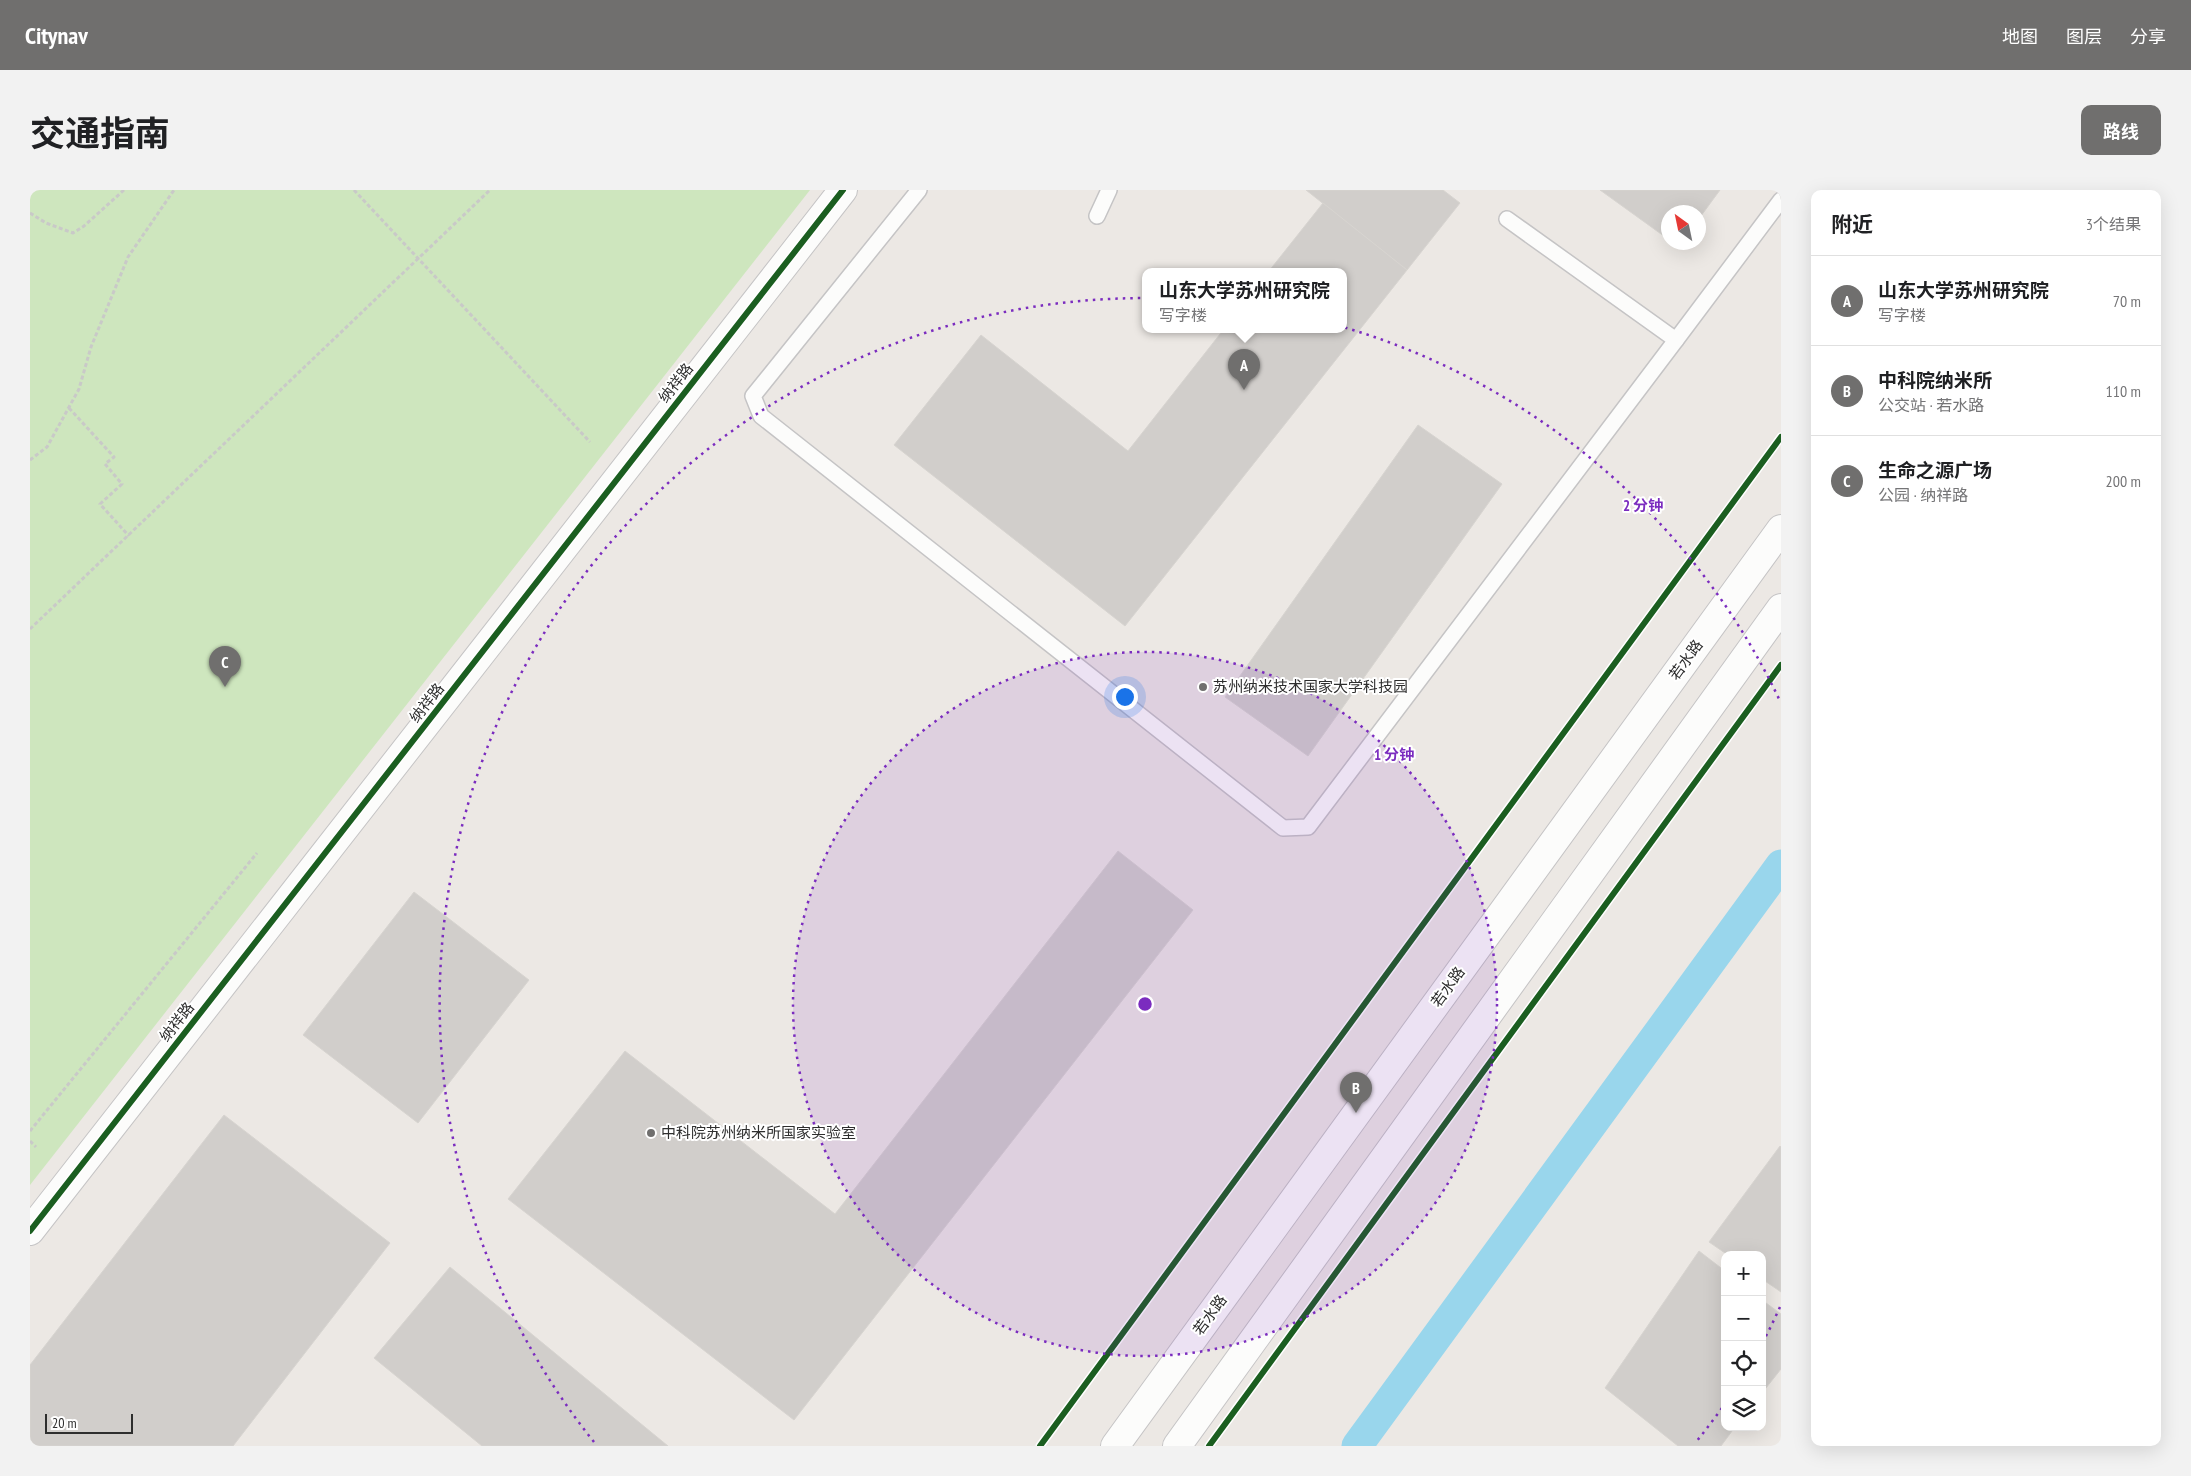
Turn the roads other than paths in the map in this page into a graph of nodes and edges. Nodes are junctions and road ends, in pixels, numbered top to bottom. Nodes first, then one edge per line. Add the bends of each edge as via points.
1 (843, 190) edge
2 (918, 190) edge
3 (1109, 190) edge
4 (1781, 200) edge
5 (1097, 216) dead end
6 (1507, 220) dead end
7 (1676, 340) junction
8 (1781, 529) edge
9 (1781, 608) edge
10 (30, 1231) edge
11 (1115, 1446) edge
12 (1176, 1446) edge

1 - 10 main road, 纳祥路
2 - 7 lane via 753,396 761,416 1284,828 1308,827
3 - 5 lane
4 - 7 lane
6 - 7 lane
8 - 11 main road, 若水路
9 - 12 main road

